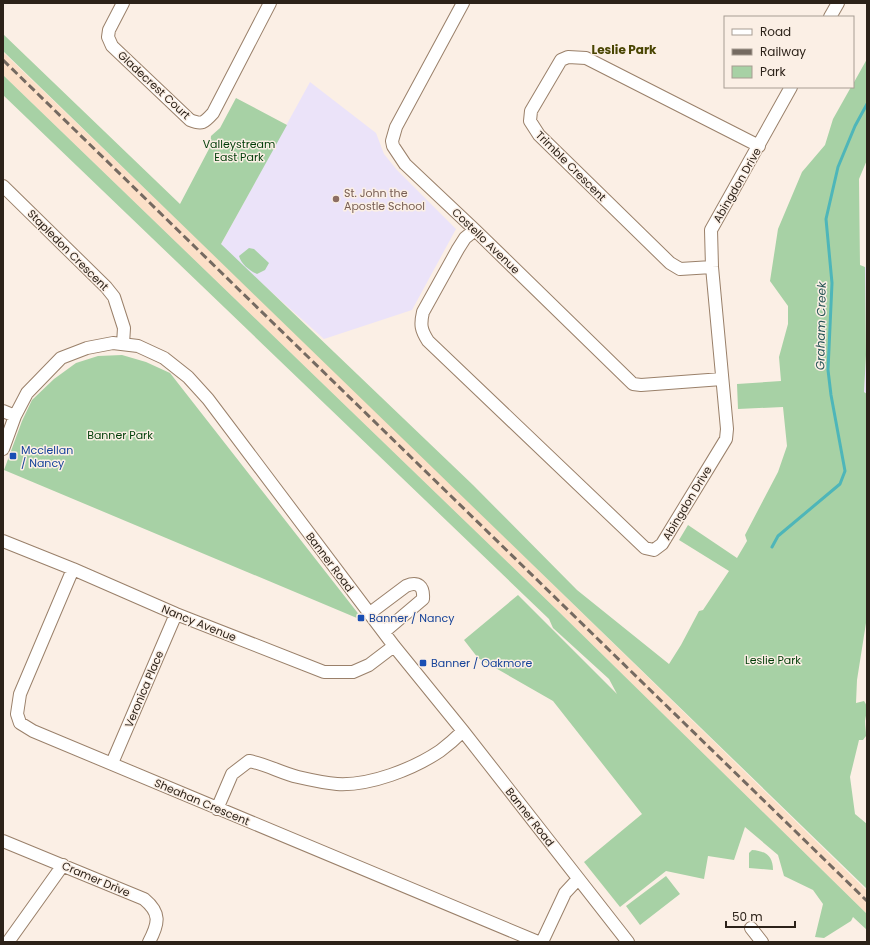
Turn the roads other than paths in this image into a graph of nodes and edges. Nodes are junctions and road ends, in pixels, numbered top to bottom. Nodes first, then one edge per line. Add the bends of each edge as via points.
1 (123, 3) edge
2 (270, 3) edge
3 (463, 3) edge
4 (838, 3) edge
5 (831, 16) edge
6 (790, 88) edge
7 (759, 146) junction
8 (3, 186) edge
9 (475, 230) junction
10 (712, 267) junction
11 (123, 344) junction
12 (722, 379) junction
13 (3, 411) edge
14 (15, 416) junction
15 (3, 449) edge
16 (3, 541) edge
17 (73, 569) junction
18 (370, 613) junction
19 (176, 614) junction
20 (384, 632) junction
21 (394, 646) junction
22 (463, 731) junction
23 (112, 763) junction
24 (217, 809) junction
25 (3, 841) edge
26 (63, 865) junction
27 (578, 879) junction
28 (751, 928) dead end
29 (8, 942) edge
30 (149, 942) edge
31 (538, 942) edge
32 (542, 942) edge
33 (628, 942) edge
34 (762, 942) edge

1 - 2 street, Gladecrest Court via 109,30 108,37 112,46 190,120 198,123 206,121 213,114
3 - 9 street, Costello Avenue via 396,127 392,141 405,164
4 - 5 street
6 - 7 street, Abingdon Drive
7 - 10 street, Abingdon Drive via 711,230
7 - 10 street, Trimble Crescent via 586,58 568,57 561,60 531,111 530,121 539,135 670,263 680,269
8 - 11 street, Stapledon Crescent via 114,297 124,328
9 - 12 street, Costello Avenue via 634,384
9 - 12 street, Abingdon Drive via 465,238 458,249 423,312 422,332 428,341 644,548 654,550 662,544 726,439 728,429
10 - 12 street, Abingdon Drive
11 - 14 street, Banner Road via 113,343 86,348 62,358 27,393
11 - 18 street, Banner Road via 138,346 164,358 188,376
13 - 14 street
14 - 15 street, Banner Road
16 - 17 street, Nancy Avenue
17 - 19 street, Nancy Avenue
17 - 23 street, Sheahan Crescent via 20,694 17,714 20,723 33,731
18 - 20 street, Banner Road
18 - 20 street via 406,586 413,583 422,588 423,599
19 - 21 street, Nancy Avenue via 324,672 353,672 369,666
19 - 23 street, Veronica Place
20 - 21 street, Banner Road
21 - 22 street, Banner Road
22 - 24 street via 440,751 402,772 360,783 316,781 249,761 232,774
22 - 27 street, Banner Road
23 - 24 street, Sheahan Crescent
24 - 31 street, Sheahan Crescent
25 - 26 street, Cramer Drive
26 - 29 street
26 - 30 street, Cramer Drive via 144,899 155,911 157,920
27 - 32 street via 565,893
27 - 33 street, Banner Road
28 - 34 street

